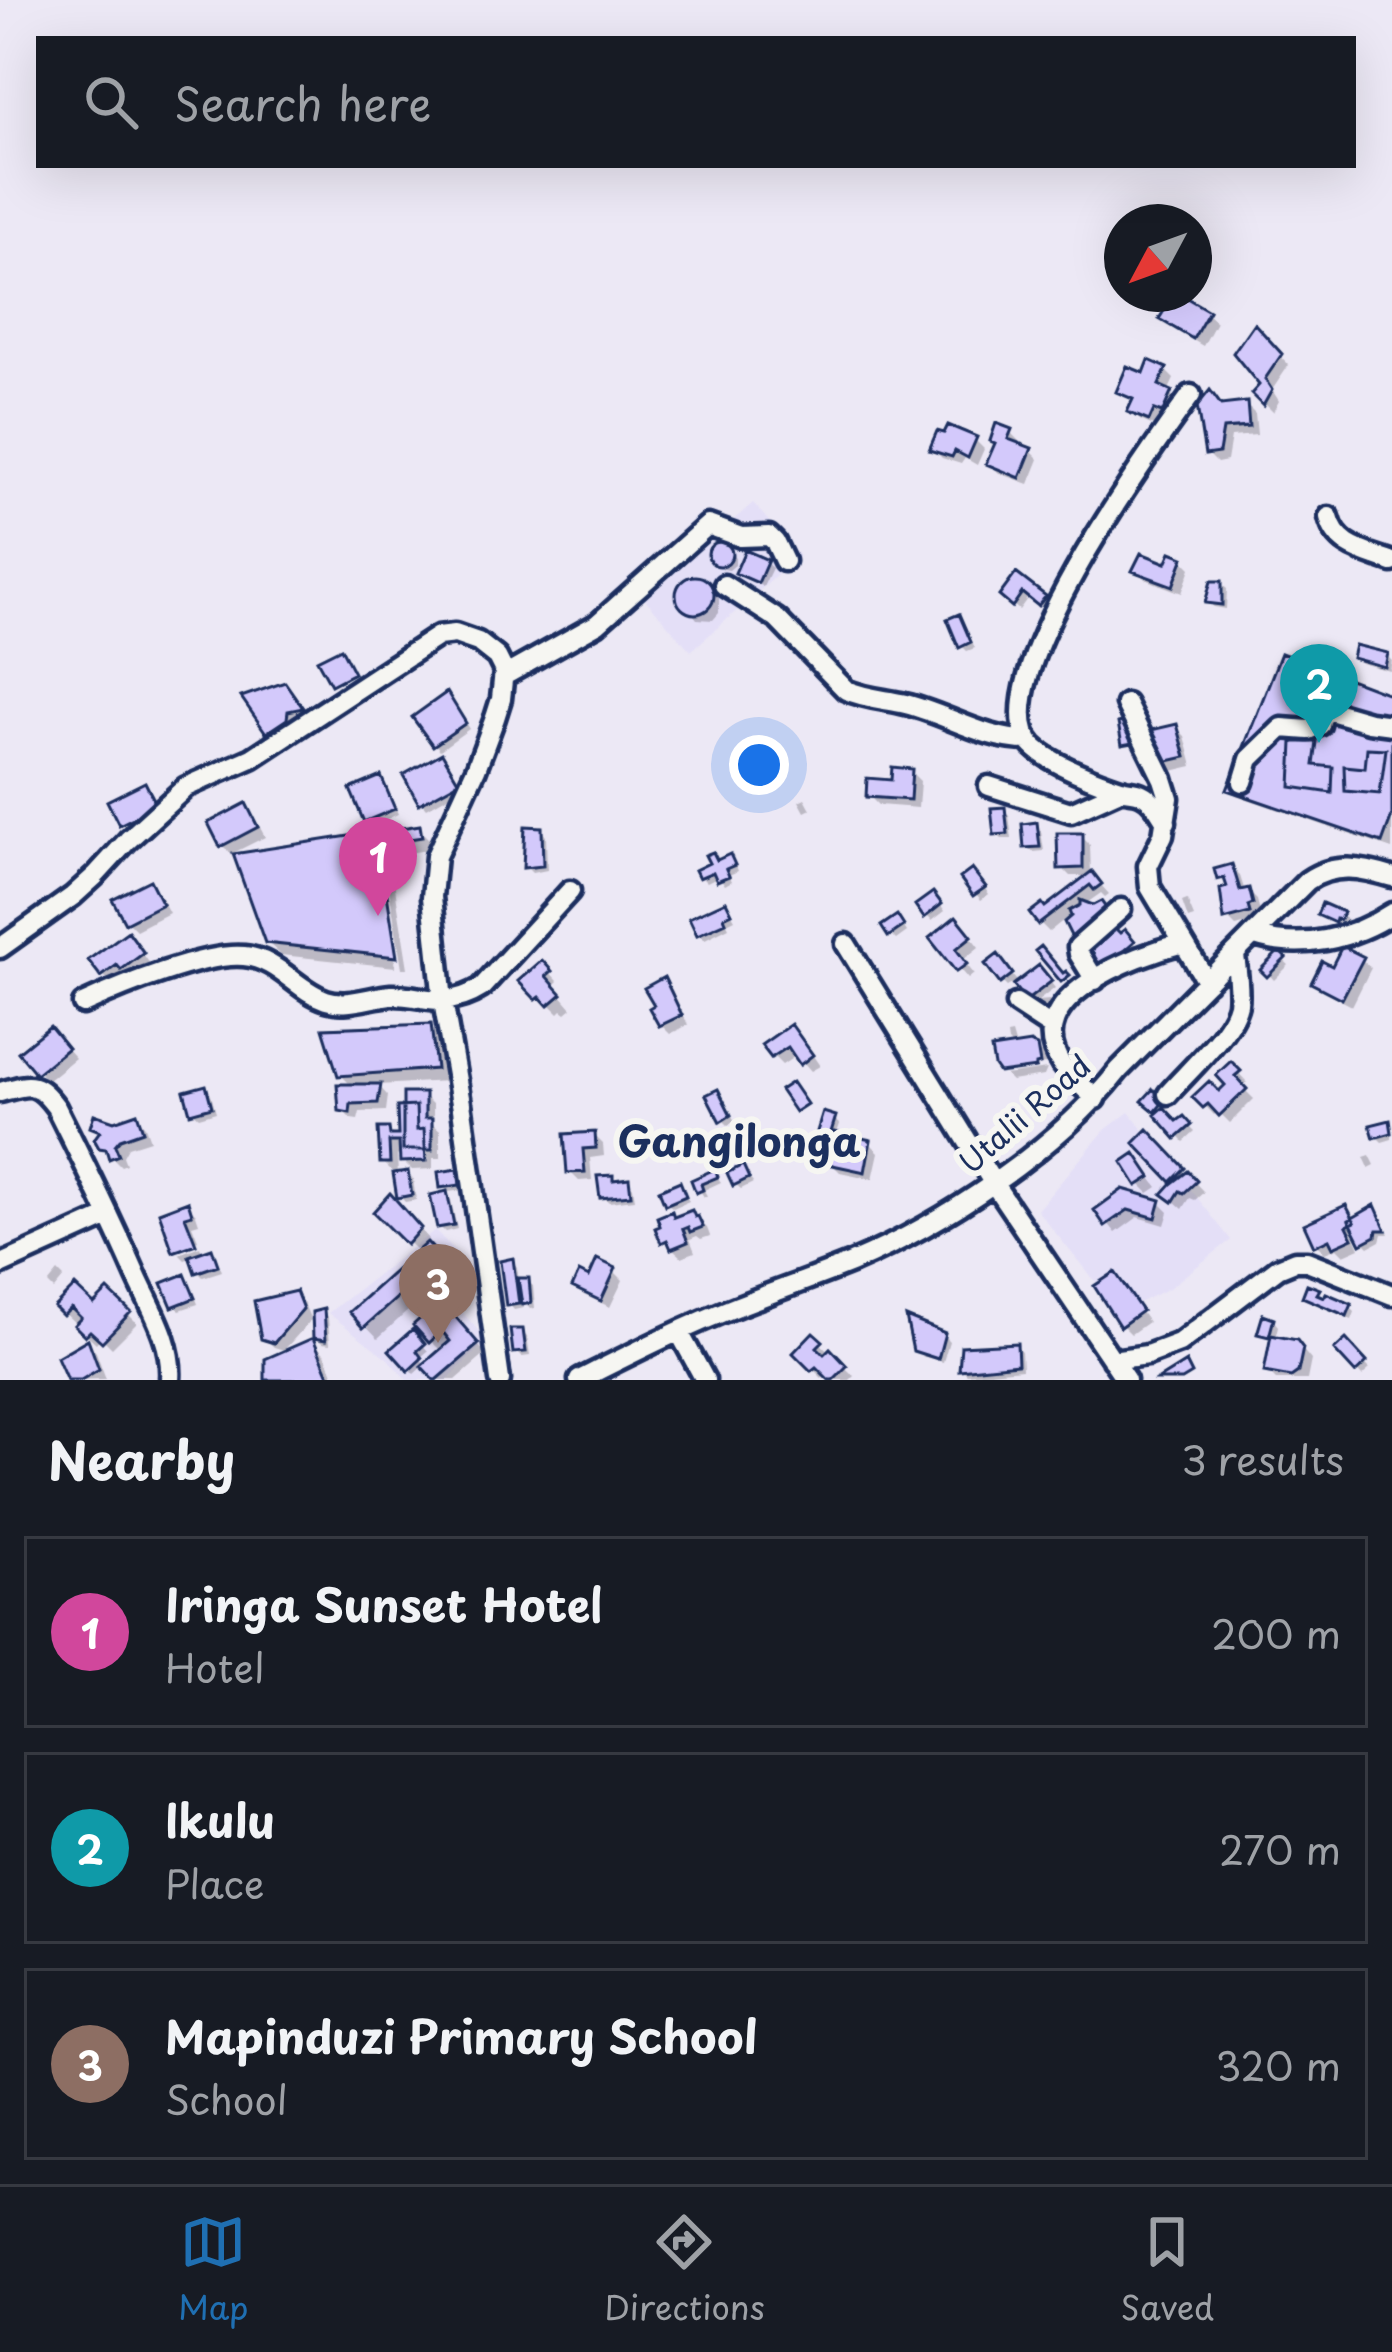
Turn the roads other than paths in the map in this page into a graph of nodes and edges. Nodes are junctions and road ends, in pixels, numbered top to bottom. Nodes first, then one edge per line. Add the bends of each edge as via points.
1 (1191, 395) dead end
2 (1329, 517) dead end
3 (784, 561) dead end
4 (1392, 562) edge
5 (724, 585) dead end
6 (504, 676) junction
7 (1126, 704) dead end
8 (1392, 725) edge
9 (1028, 740) junction
10 (1243, 782) dead end
11 (989, 786) dead end
12 (1122, 789) junction
13 (1166, 821) junction
14 (1392, 877) edge
15 (570, 891) dead end
16 (1121, 909) dead end
17 (1392, 913) edge
18 (1255, 936) junction
19 (1183, 943) junction
20 (846, 944) dead end
21 (0, 949) edge
22 (1235, 956) junction
23 (1095, 980) junction
24 (1207, 982) junction
25 (443, 1000) junction
26 (83, 1004) dead end
27 (1016, 1004) dead end
28 (1051, 1027) junction
29 (0, 1092) edge
30 (1168, 1094) dead end
31 (1096, 1099) junction
32 (994, 1184) junction
33 (110, 1216) junction
34 (0, 1265) edge
35 (1392, 1295) edge
36 (679, 1332) junction
37 (1112, 1360) junction
38 (170, 1380) edge
39 (500, 1380) edge
40 (579, 1380) edge
41 (704, 1380) edge
42 (1126, 1380) edge

1 - 9 street via 1128,482 1051,615 1023,698
2 - 4 street via 1348,546
3 - 6 street via 769,536 741,537 708,524 597,623
5 - 9 street via 777,619 846,690
6 - 21 street via 478,642 447,634 426,642 252,758 186,787 95,877
6 - 25 street via 482,752 436,856
7 - 13 street via 1167,790
8 - 10 street via 1331,711 1309,730 1282,728 1250,759
9 - 12 street
11 - 12 street via 1065,812
12 - 13 street via 1148,798
13 - 19 street via 1148,877
14 - 18 street, Utalii Road via 1322,871
15 - 25 street via 481,988
16 - 23 street via 1078,947
17 - 18 street via 1305,944
18 - 22 street, Utalii Road
19 - 23 street
19 - 24 street
20 - 32 street
22 - 24 street, Utalii Road
22 - 30 street via 1235,1012
23 - 28 street via 1066,1000
24 - 31 street, Utalii Road
25 - 26 street via 390,995 333,1003 244,956 178,968
25 - 39 street
27 - 28 street
28 - 31 street via 1063,1067
29 - 33 street via 33,1085 45,1092
31 - 32 street, Utalii Road
32 - 36 street, Utalii Road via 854,1261
32 - 37 street
33 - 34 street
33 - 38 street via 166,1342
35 - 37 street via 1295,1261 1179,1343
36 - 40 street, Utalii Road
36 - 41 street
37 - 42 street

